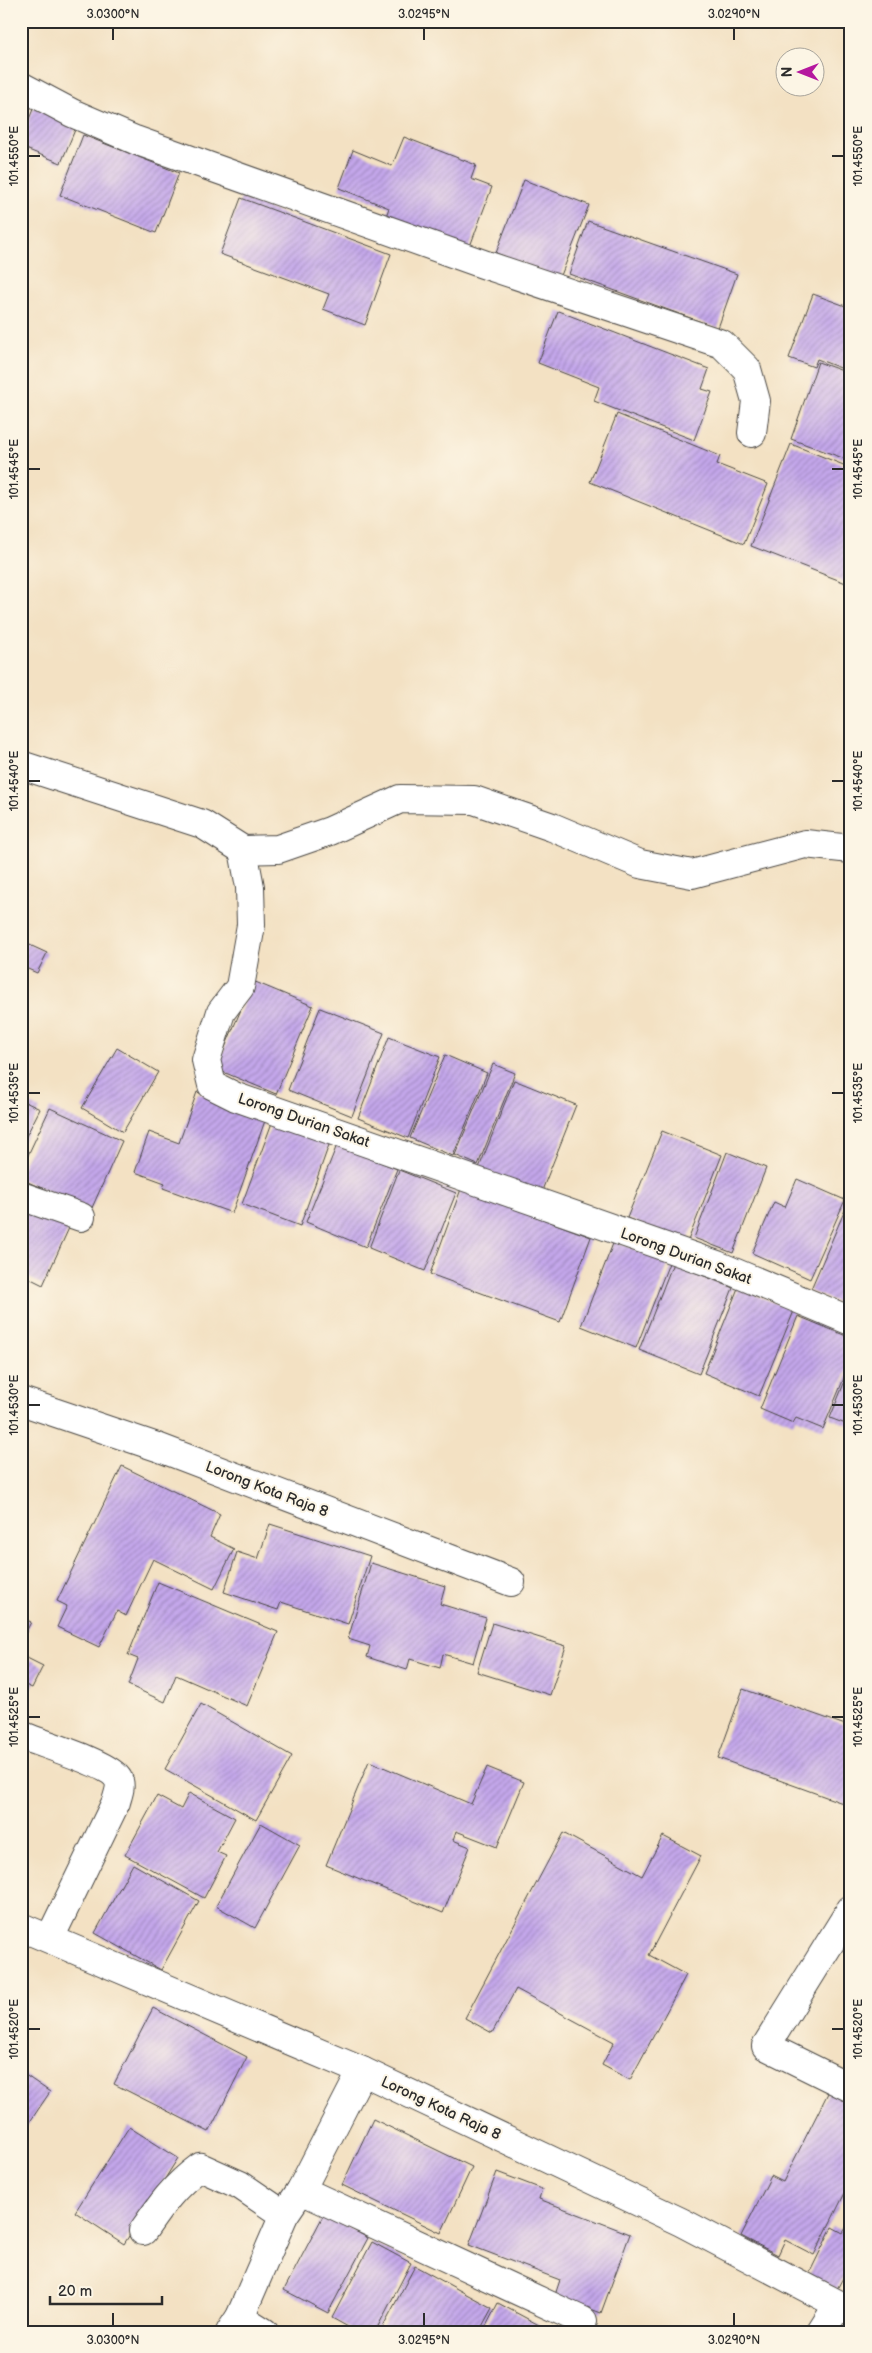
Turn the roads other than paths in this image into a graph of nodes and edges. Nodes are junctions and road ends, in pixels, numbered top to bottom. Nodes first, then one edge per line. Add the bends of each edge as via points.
1 (21, 86) edge
2 (752, 433) dead end
3 (21, 765) edge
4 (851, 849) edge
5 (243, 850) junction
6 (21, 1196) edge
7 (81, 1217) dead end
8 (851, 1321) edge
9 (21, 1401) edge
10 (511, 1582) dead end
11 (21, 1735) edge
12 (851, 1909) edge
13 (21, 1927) edge
14 (50, 1938) junction
15 (362, 2071) junction
16 (851, 2088) edge
17 (301, 2190) junction
18 (284, 2215) junction
19 (144, 2231) dead end
20 (845, 2308) edge
21 (582, 2321) dead end
22 (235, 2324) edge
23 (264, 2332) edge
24 (821, 2332) edge

1 - 2 street via 72,113 135,140 482,264 722,344 747,369 756,401
3 - 5 street via 202,824
4 - 5 street via 805,844 692,874 640,864 552,827 474,800 400,799 330,831 278,850
5 - 8 street, Lorong Durian Sakat via 250,887 251,925 240,987 221,1012 206,1060 212,1085 236,1097 717,1265
6 - 7 street
9 - 10 street, Lorong Kota Raja 8 via 160,1448
11 - 14 street via 88,1760 116,1775 120,1786 116,1802
12 - 16 street via 766,2046
13 - 14 street, Lorong Kota Raja 8
14 - 15 street, Lorong Kota Raja 8
15 - 17 street
15 - 20 street, Lorong Kota Raja 8 via 681,2222
17 - 18 street
17 - 21 street
18 - 19 street via 240,2186 200,2167 180,2182
18 - 22 street
20 - 24 street
22 - 23 street

